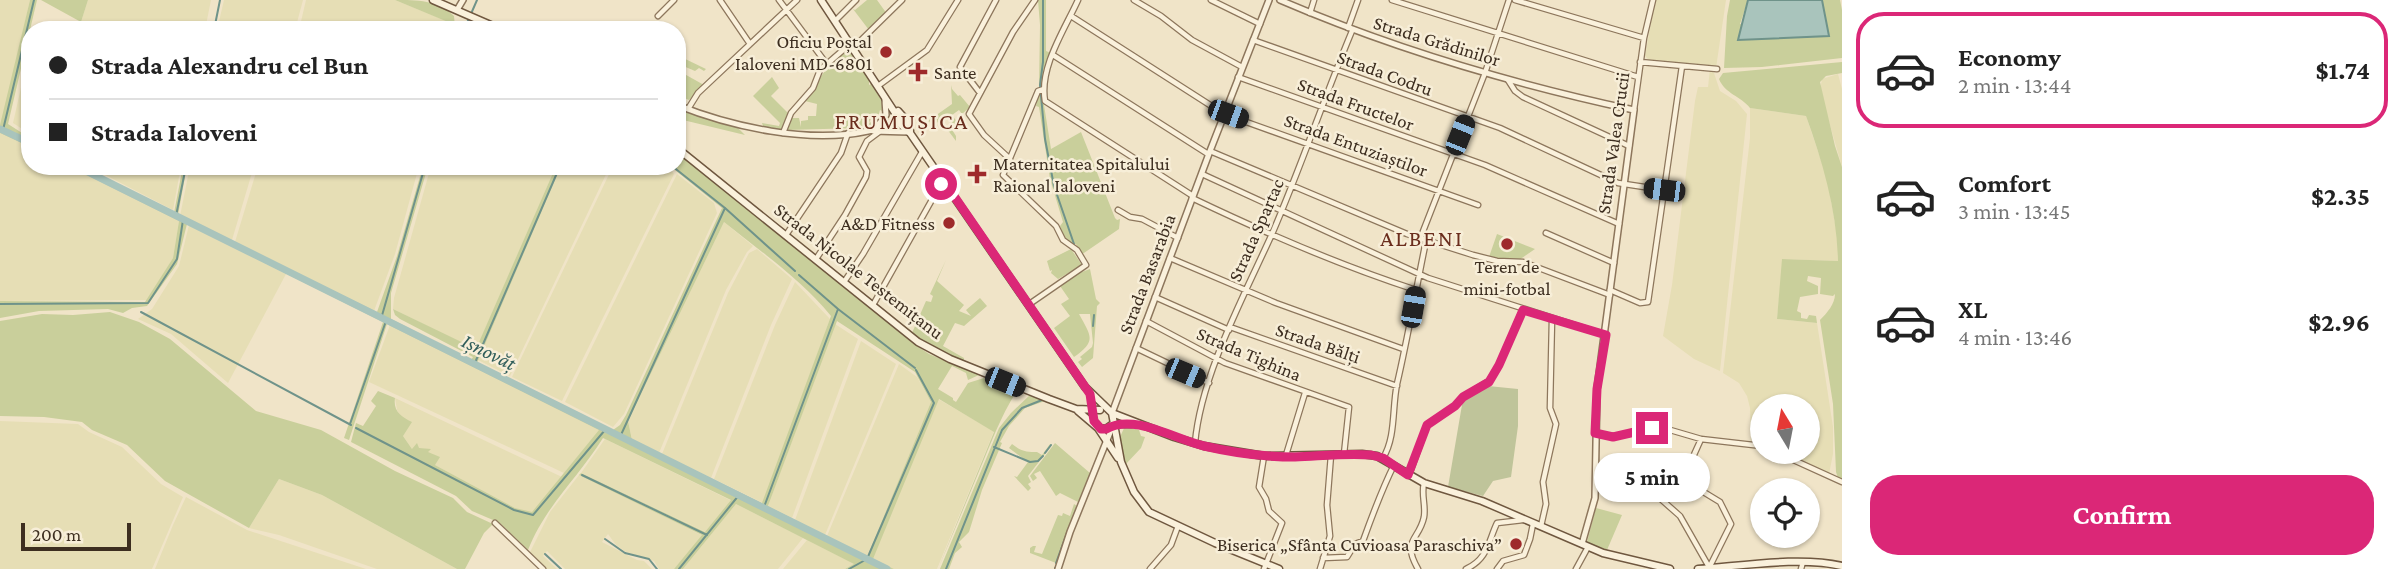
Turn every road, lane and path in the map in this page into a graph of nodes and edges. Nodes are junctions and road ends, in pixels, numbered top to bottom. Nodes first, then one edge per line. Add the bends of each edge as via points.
1 (433, 0) edge
2 (463, 0) edge
3 (674, 0) edge
4 (720, 0) edge
5 (779, 0) edge
6 (797, 0) edge
7 (821, 0) edge
8 (856, 0) edge
9 (902, 0) edge
10 (958, 0) edge
11 (996, 0) edge
12 (1035, 0) edge
13 (1078, 0) edge
14 (1134, 0) edge
15 (1211, 0) edge
16 (1269, 0) edge
17 (1280, 0) edge
18 (1314, 0) edge
19 (1358, 0) edge
20 (1392, 0) edge
21 (1509, 0) edge
22 (1515, 0) edge
23 (1653, 0) edge
24 (787, 10) junction
25 (460, 11) junction
26 (1310, 13) junction
27 (658, 16) dead end
28 (1071, 16) junction
29 (481, 21) edge
30 (835, 21) junction
31 (1260, 24) junction
32 (1350, 30) junction
33 (1497, 34) junction
34 (1644, 38) junction
35 (1253, 40) junction
36 (750, 44) junction
37 (852, 46) junction
38 (1053, 55) junction
39 (1640, 62) junction
40 (826, 64) junction
41 (1682, 66) junction
42 (1242, 67) junction
43 (1717, 69) dead end
44 (1336, 70) junction
45 (1485, 74) junction
46 (1238, 77) junction
47 (1638, 77) junction
48 (1508, 80) junction
49 (880, 88) junction
50 (1041, 90) junction
51 (980, 93) junction
52 (1322, 107) junction
53 (688, 109) joint
54 (1634, 110) junction
55 (1224, 114) junction
56 (1468, 117) junction
57 (901, 121) junction
58 (871, 131) junction
59 (848, 133) junction
60 (911, 133) junction
61 (783, 134) junction
62 (867, 141) junction
63 (1308, 143) junction
64 (1629, 146) junction
65 (923, 151) junction
66 (1209, 152) junction
67 (1453, 153) junction
68 (686, 155) edge
69 (1010, 159) junction
70 (1202, 174) junction
71 (943, 180) junction
72 (1292, 184) junction
73 (1623, 185) junction
74 (1438, 189) junction
75 (1664, 190) junction
76 (1193, 197) junction
77 (1478, 205) dead end
78 (1118, 209) dead end
79 (1282, 210) junction
80 (1619, 224) junction
81 (1546, 233) dead end
82 (786, 235) junction
83 (1271, 236) junction
84 (1178, 238) junction
85 (1423, 240) junction
86 (1170, 258) junction
87 (816, 259) junction
88 (1615, 263) junction
89 (1419, 273) junction
90 (844, 282) junction
91 (1245, 290) junction
92 (1416, 290) junction
93 (1610, 293) junction
94 (1155, 297) junction
95 (1028, 305) junction
96 (873, 306) junction
97 (1523, 310) junction
98 (1552, 319) junction
99 (1145, 321) junction
100 (1230, 329) junction
101 (1606, 335) junction
102 (1135, 348) junction
103 (1404, 349) junction
104 (1217, 360) junction
105 (1209, 383) junction
106 (1397, 386) junction
107 (1305, 393) junction
108 (1090, 394) junction
109 (1076, 409) junction
110 (1101, 412) junction
111 (1113, 424) junction
112 (1136, 424) junction
113 (1097, 427) junction
114 (1595, 433) junction
115 (1701, 439) junction
116 (1107, 440) junction
117 (1195, 444) junction
118 (1750, 445) edge
119 (1344, 454) junction
120 (1331, 455) junction
121 (1264, 456) junction
122 (1285, 456) junction
123 (1383, 458) junction
124 (1121, 462) junction
125 (1802, 464) edge
126 (1394, 465) junction
127 (1408, 475) junction
128 (1842, 482) edge
129 (1424, 483) junction
130 (1596, 486) junction
131 (1523, 520) junction
132 (495, 523) dead end
133 (1532, 524) junction
134 (1178, 526) junction
135 (1540, 527) junction
136 (1585, 546) junction
137 (1323, 558) junction
138 (1802, 566) edge
139 (1842, 566) edge
140 (1265, 567) edge
141 (1709, 568) edge
142 (543, 569) edge
143 (1058, 569) edge
144 (1150, 569) edge
145 (1279, 569) edge
146 (1320, 569) edge
147 (1418, 569) edge
148 (1466, 569) edge
149 (1497, 569) edge
150 (1576, 569) edge
151 (1665, 569) edge
152 (1698, 569) edge

1 - 25 main road
2 - 25 street
3 - 27 street
4 - 36 street
5 - 24 street
6 - 24 street
7 - 30 main road
8 - 30 street
9 - 37 street
10 - 49 street via 927,50
11 - 51 street via 960,67
12 - 51 street
13 - 28 street
14 - 42 street
15 - 31 street
16 - 31 street, Strada Basarabia
17 - 26 street, Strada Grădinilor
18 - 26 street
19 - 32 street, Strada Spartac
20 - 33 street
21 - 33 street
22 - 34 street
23 - 34 street, Strada Valea Crucii
24 - 36 street
24 - 40 street
25 - 29 main road
26 - 32 street, Strada Grădinilor
28 - 38 street
28 - 55 street, Strada Entuziaștilor
30 - 37 main road
31 - 35 street, Strada Basarabia
32 - 44 street, Strada Spartac
32 - 45 street, Strada Grădinilor
33 - 45 street
33 - 47 street
34 - 39 street, Strada Valea Crucii
35 - 42 street, Strada Basarabia
35 - 44 street, Strada Codru
36 - 53 street
37 - 40 street
37 - 49 main road
38 - 50 street
38 - 66 street
39 - 41 street
39 - 47 street, Strada Valea Crucii
40 - 61 street via 789,117
41 - 43 street
41 - 75 street
42 - 46 street, Strada Basarabia
44 - 52 street, Strada Spartac
44 - 56 street, Strada Codru
45 - 48 street, Strada Grădinilor
45 - 56 street
46 - 52 street, Strada Fructelor
46 - 55 street, Strada Basarabia
47 - 54 street, Strada Valea Crucii
48 - 54 street, Strada Grădinilor
48 - 64 street, Strada Grădinilor via 1523,97
49 - 57 main road
49 - 58 street via 886,115
50 - 69 street
50 - 76 street via 1047,103
51 - 69 street via 970,117
52 - 63 street, Strada Spartac
52 - 67 street, Strada Fructelor
53 - 61 street
54 - 64 street, Strada Valea Crucii
55 - 63 street, Strada Entuziaștilor
55 - 66 street, Strada Basarabia
56 - 67 street
56 - 73 street, Strada Codru
57 - 58 street
57 - 60 main road
58 - 59 street
58 - 60 street
58 - 62 street
58 - 62 street
59 - 61 street
59 - 82 street via 841,153
60 - 65 main road
62 - 87 street via 859,157 867,175
63 - 72 street, Strada Spartac
63 - 74 street, Strada Entuziaștilor
64 - 73 street, Strada Valea Crucii
65 - 71 main road
65 - 90 street
66 - 70 street, Strada Basarabia
66 - 72 street
67 - 74 street
67 - 80 street, Strada Fructelor
68 - 82 main road, Strada Nicolae Testemițanu
69 - 95 street via 1003,175 1040,208 1086,263
70 - 76 street, Strada Basarabia
70 - 79 street
71 - 95 main road
71 - 96 street
72 - 79 street, Strada Spartac
72 - 85 street
73 - 75 street, Strada Codru
73 - 80 street, Strada Valea Crucii
74 - 77 street, Strada Entuziaștilor
74 - 85 street
75 - 93 street via 1646,303
76 - 83 street
76 - 84 street, Strada Basarabia
78 - 84 street
79 - 83 street, Strada Spartac
79 - 89 street
80 - 88 street, Strada Valea Crucii
81 - 88 street
82 - 87 main road, Strada Nicolae Testemițanu
83 - 91 street, Strada Spartac
83 - 92 street
84 - 86 street, Strada Basarabia
85 - 89 street
85 - 93 street via 1486,258 1523,262
86 - 91 street
86 - 94 street, Strada Basarabia
87 - 90 main road, Strada Nicolae Testemițanu
88 - 93 street, Strada Valea Crucii
89 - 92 street
89 - 97 street
90 - 96 main road, Strada Nicolae Testemițanu
91 - 100 street, Strada Spartac
91 - 103 street
92 - 103 street
93 - 101 street, Strada Valea Crucii
94 - 99 street, Strada Basarabia
94 - 100 street, Strada Bălți
95 - 108 main road
96 - 109 main road, Strada Nicolae Testemițanu via 937,353
97 - 98 street
97 - 127 street via 1489,382 1427,425
98 - 101 street
98 - 135 street via 1550,408 1556,422 1543,478 1546,504
99 - 102 street, Strada Basarabia
99 - 104 street, Strada Tighina
100 - 104 street, Strada Spartac
100 - 106 street, Strada Bălți
101 - 114 street, Strada Valea Crucii
102 - 105 street
102 - 110 street, Strada Basarabia via 1115,402
103 - 106 street
104 - 105 street, Strada Spartac
104 - 107 street, Strada Tighina
105 - 117 street, Strada Spartac
106 - 123 street
107 - 119 street, Strada Tighina via 1349,407
107 - 122 street, Strada Tighina
108 - 110 main road
108 - 110 main road
109 - 110 main road, Strada Nicolae Testemițanu
109 - 113 main road, Strada Nicolae Testemițanu
110 - 111 main road, Strada Basarabia
110 - 112 main road
110 - 113 main road, Strada Basarabia
111 - 112 main road
111 - 113 main road via 1106,429
111 - 116 street, Strada Basarabia
111 - 124 main road
112 - 117 main road
113 - 116 main road, Strada Nicolae Testemițanu
114 - 115 street via 1613,437 1660,427
114 - 130 street, Strada Valea Crucii
115 - 118 street
115 - 141 street via 1690,462 1689,481 1720,502 1731,524
116 - 124 main road, Strada Nicolae Testemițanu
116 - 143 street, Strada Basarabia
117 - 121 main road
119 - 120 main road
119 - 123 main road
120 - 122 main road
120 - 137 street via 1327,505 1331,530
121 - 122 main road
121 - 140 street via 1259,486 1269,511 1282,523
123 - 126 main road
124 - 134 main road via 1144,507
125 - 128 street
126 - 127 main road
126 - 137 street via 1364,538 1347,557
127 - 129 main road
129 - 131 main road via 1482,500
129 - 147 street via 1423,520 1410,554
130 - 136 street, Strada Valea Crucii
130 - 141 street via 1623,491 1643,488 1662,499 1685,524
131 - 133 main road
131 - 148 street via 1497,523 1486,552
132 - 142 street
133 - 135 main road
133 - 149 street via 1524,555
134 - 140 main road
134 - 144 street via 1171,545
135 - 136 main road
136 - 150 street
136 - 151 main road
137 - 146 street
138 - 139 main road via 1822,562
138 - 141 main road
140 - 145 main road
141 - 152 main road

